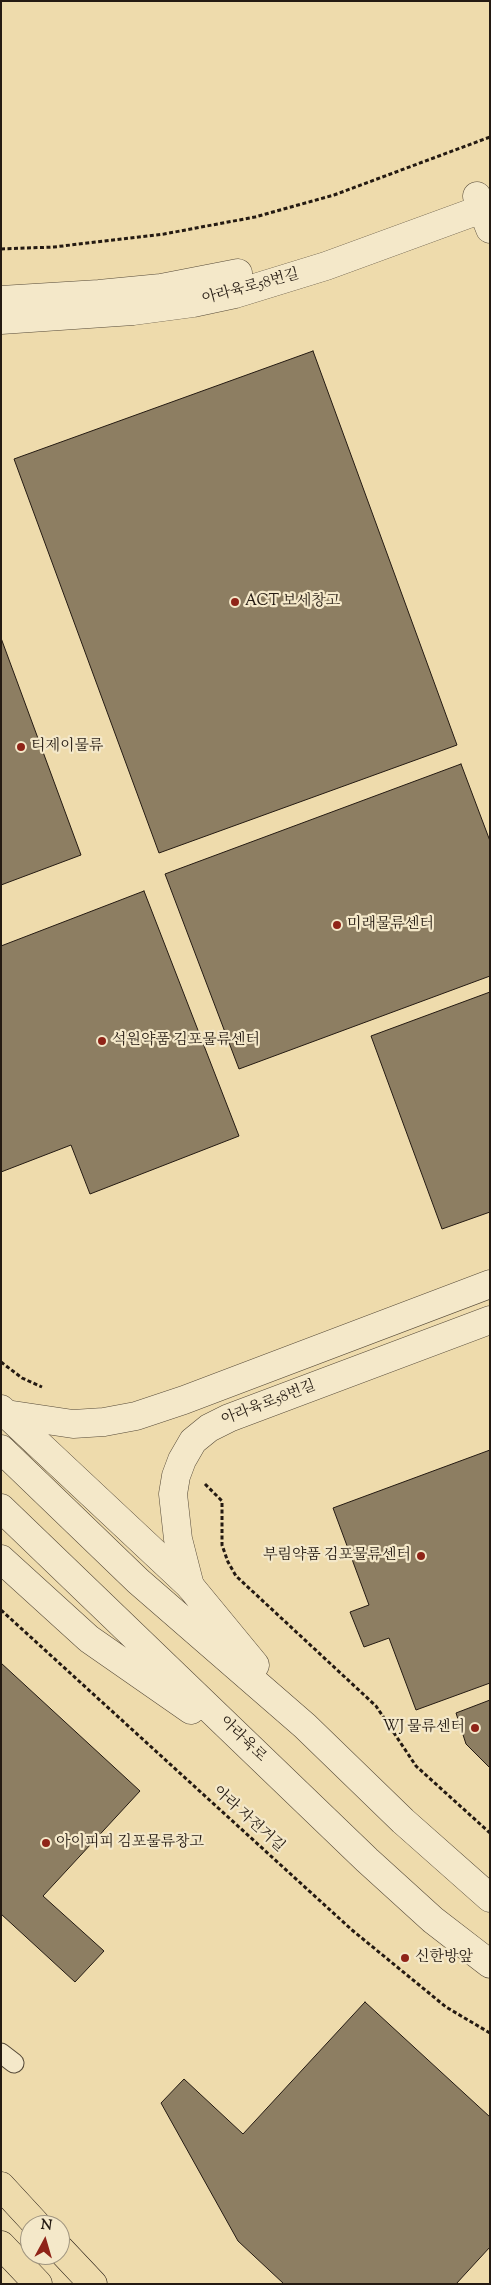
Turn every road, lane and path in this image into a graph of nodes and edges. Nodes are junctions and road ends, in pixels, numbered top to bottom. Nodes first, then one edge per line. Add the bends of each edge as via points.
1 (490, 137) edge
2 (486, 207) edge
3 (1, 249) edge
4 (1, 300) edge
5 (1, 320) edge
6 (490, 1284) edge
7 (490, 1320) edge
8 (1, 1362) edge
9 (45, 1388) dead end
10 (4, 1411) edge
11 (1, 1449) edge
12 (222, 1501) dead end
13 (1, 1508) edge
14 (1, 1559) edge
15 (190, 1586) junction
16 (1, 1610) edge
17 (305, 1726) junction
18 (262, 1760) junction
19 (490, 1833) edge
20 (490, 1898) edge
21 (490, 1964) edge
22 (490, 2033) edge
23 (1, 2186) edge
24 (28, 2215) edge
25 (1, 2245) edge
26 (70, 2260) edge
27 (38, 2284) edge
28 (93, 2284) edge

1 - 3 path via 334,195 255,217 164,234 54,247
2 - 4 street, 아라육로58번길 via 206,281 99,294
2 - 5 street, 아라육로58번길 via 326,266 235,294 132,311
6 - 10 street via 136,1416 73,1424
7 - 15 street, 아라육로58번길 via 229,1418 193,1441 182,1460 173,1494 178,1539
8 - 9 path via 22,1378
10 - 15 street
11 - 17 street via 138,1581
12 - 19 path via 222,1545 236,1576 376,1706 416,1766
13 - 18 street, 아라육로
14 - 18 street via 89,1639
15 - 17 street
16 - 22 path, 아라 자전거길 via 352,1930 446,2007
17 - 20 street via 403,1821
18 - 21 street, 아라육로 via 433,1920
23 - 24 main road
25 - 27 main road
26 - 28 main road

